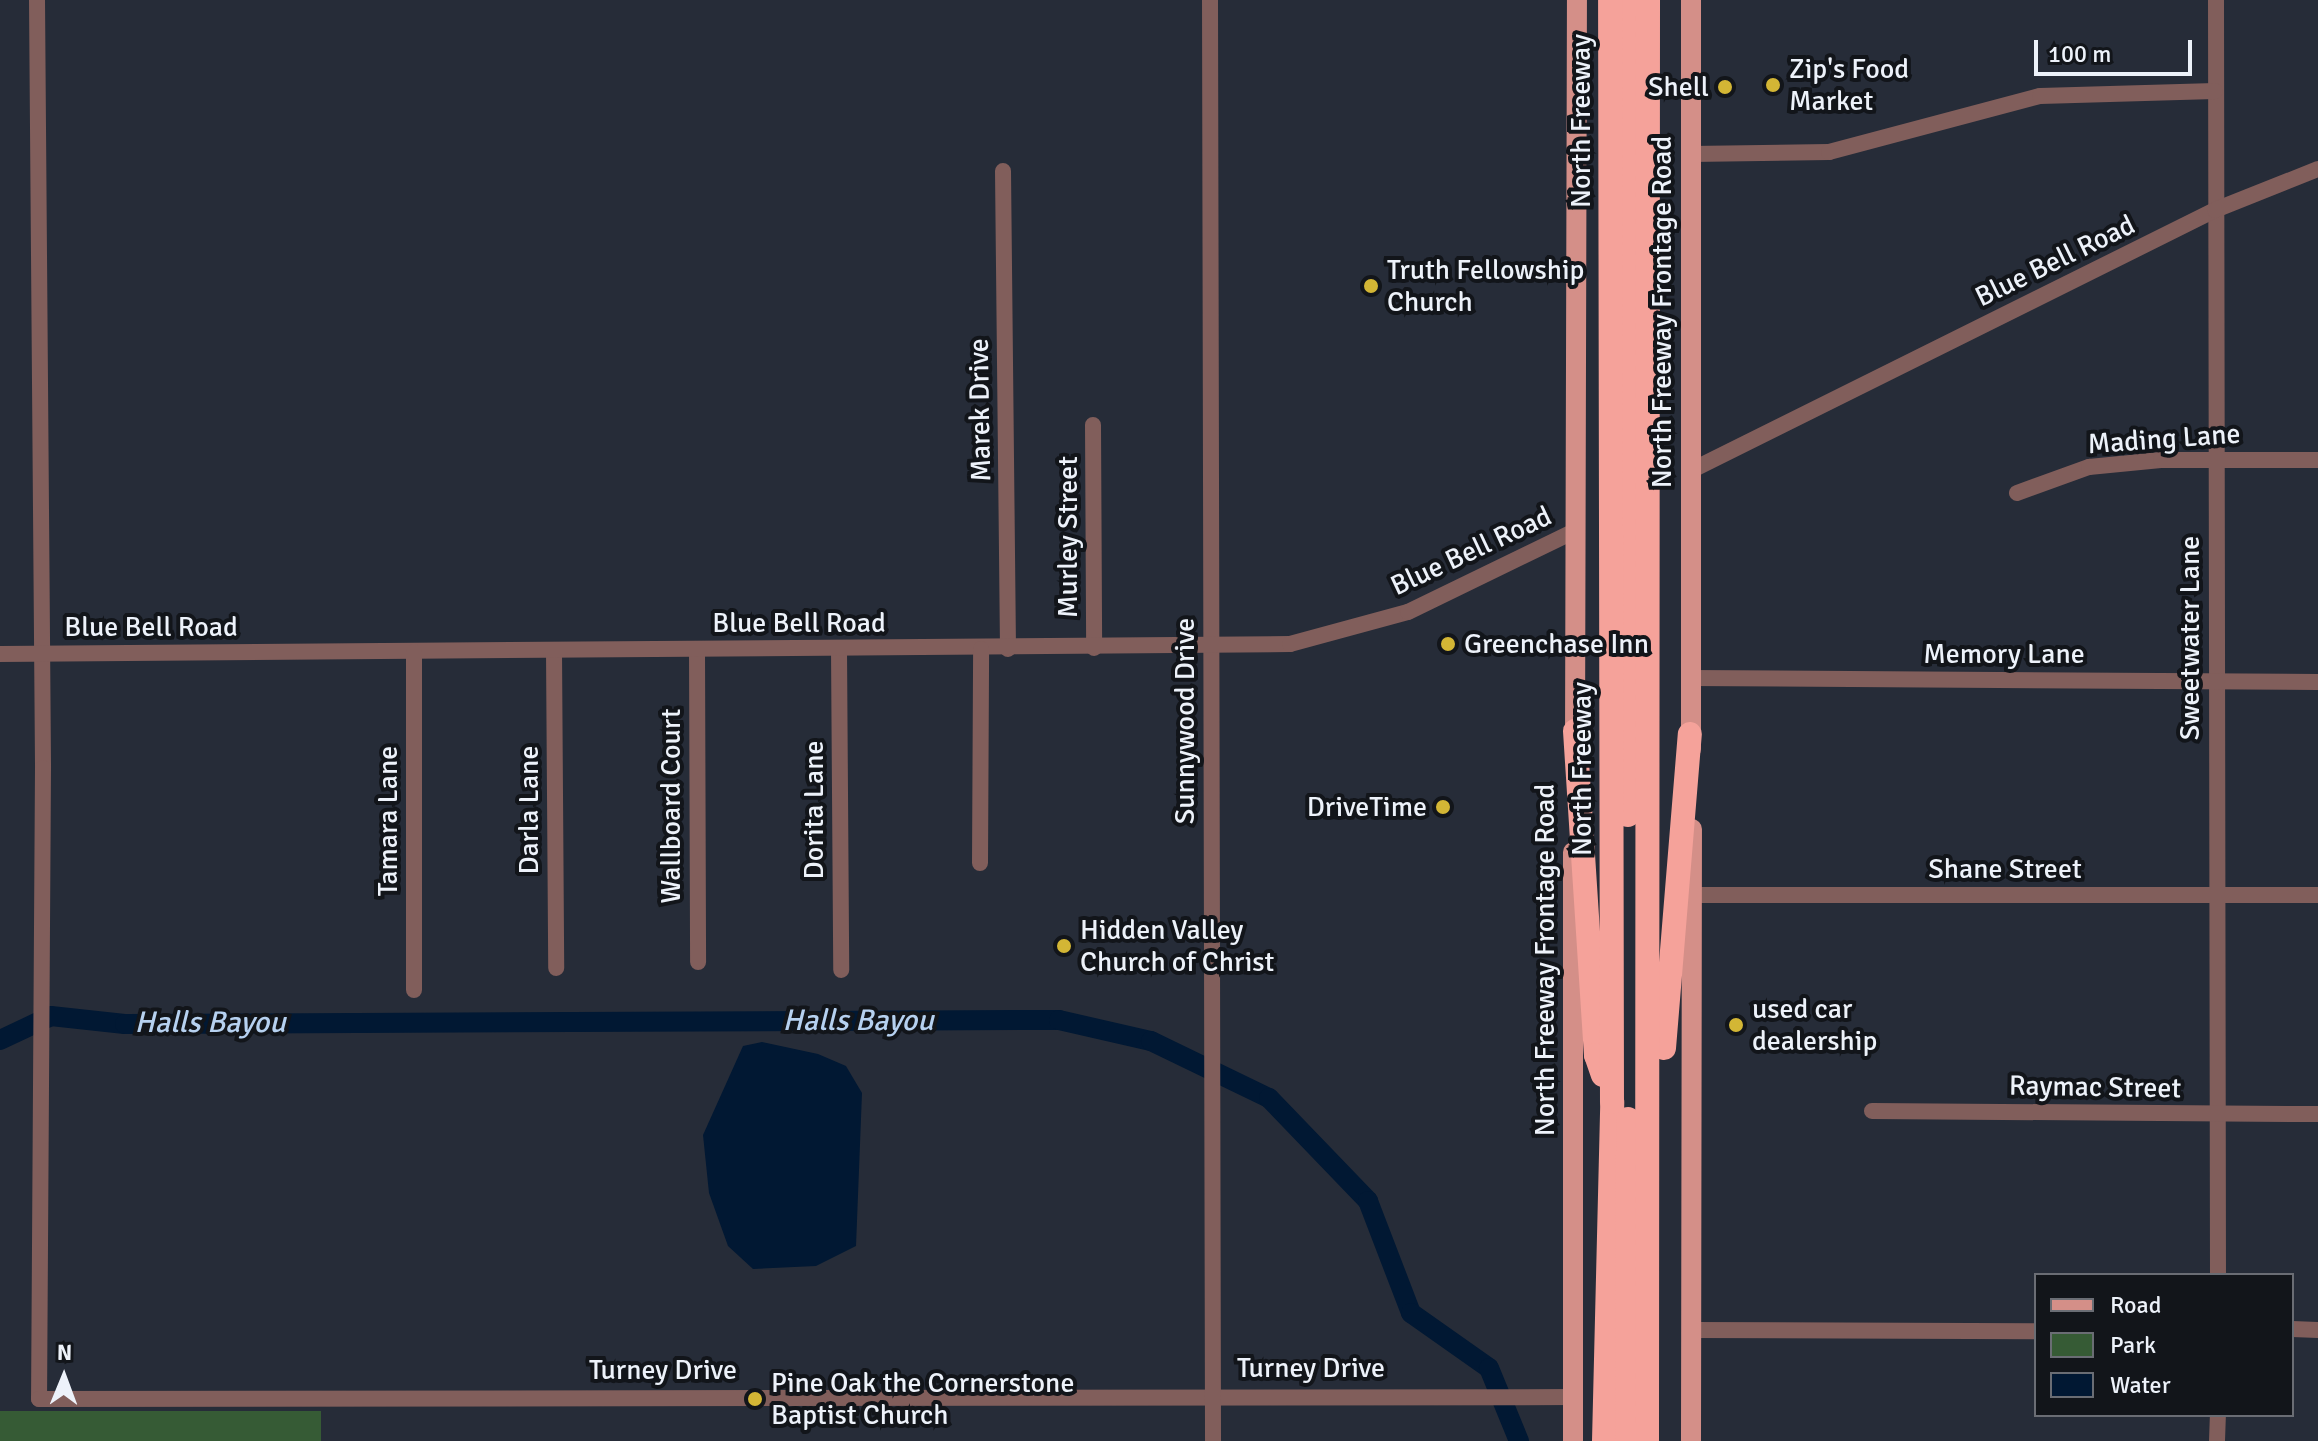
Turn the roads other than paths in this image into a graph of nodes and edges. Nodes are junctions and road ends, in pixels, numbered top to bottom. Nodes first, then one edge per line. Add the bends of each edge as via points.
1 (37, 0) edge
2 (1210, 0) edge
3 (1577, 0) edge
4 (1610, 0) edge
5 (1630, 0) edge
6 (1648, 0) edge
7 (1691, 0) edge
8 (2216, 0) edge
9 (2215, 91) junction
10 (1691, 154) junction
11 (2318, 169) edge
12 (1003, 171) dead end
13 (2215, 210) junction
14 (1093, 425) dead end
15 (2216, 458) junction
16 (2318, 460) edge
17 (1690, 471) junction
18 (2017, 493) dead end
19 (1575, 531) junction
20 (1094, 648) junction
21 (1211, 648) junction
22 (839, 649) junction
23 (981, 649) junction
24 (1008, 649) junction
25 (697, 650) junction
26 (554, 651) junction
27 (414, 652) junction
28 (0, 654) edge
29 (43, 654) junction
30 (1689, 678) junction
31 (2216, 681) junction
32 (2318, 682) edge
33 (1575, 731) junction
34 (1690, 734) junction
35 (980, 863) dead end
36 (1693, 895) junction
37 (2217, 895) junction
38 (2318, 895) edge
39 (698, 962) dead end
40 (556, 968) dead end
41 (841, 970) dead end
42 (414, 990) dead end
43 (1612, 1102) junction
44 (1872, 1111) dead end
45 (2218, 1114) junction
46 (2318, 1114) edge
47 (1649, 1129) junction
48 (2218, 1273) edge
49 (2294, 1329) edge
50 (1691, 1330) junction
51 (2318, 1330) edge
52 (2034, 1331) edge
53 (1214, 1394) junction
54 (1574, 1397) junction
55 (2218, 1417) edge
56 (1213, 1441) edge
57 (1573, 1441) edge
58 (1604, 1441) edge
59 (1627, 1441) edge
60 (1647, 1441) edge
61 (1691, 1441) edge
62 (2217, 1441) edge

1 - 29 street
2 - 21 street, Sunnywood Drive
3 - 19 main road, North Freeway Frontage Road
4 - 43 highway, North Freeway
5 - 59 highway, North Freeway
6 - 47 highway
7 - 10 main road, North Freeway Frontage Road
8 - 9 street, Sweetwater Lane
9 - 10 street via 2040,96 1829,152
9 - 13 street, Sweetwater Lane
10 - 17 main road, North Freeway Frontage Road
11 - 13 street, Blue Bell Road
12 - 24 street, Marek Drive
13 - 15 street, Sweetwater Lane
13 - 17 street, Blue Bell Road
14 - 20 street, Murley Street
15 - 16 street, Mading Lane
15 - 18 street, Mading Lane via 2089,467
15 - 31 street, Sweetwater Lane
17 - 30 main road, North Freeway Frontage Road
19 - 21 street, Blue Bell Road via 1408,612 1290,644
19 - 33 main road, North Freeway Frontage Road
20 - 21 street, Blue Bell Road
20 - 24 street, Blue Bell Road
21 - 53 street, Sunnywood Drive
22 - 23 street, Blue Bell Road
22 - 25 street, Blue Bell Road
22 - 41 street, Dorita Lane
23 - 24 street, Blue Bell Road
23 - 35 street
25 - 26 street, Blue Bell Road
25 - 39 street, Wallboard Court
26 - 27 street, Blue Bell Road
26 - 40 street, Darla Lane
27 - 29 street, Blue Bell Road
27 - 42 street, Tamara Lane
28 - 29 street, Blue Bell Road
29 - 53 street, Turney Drive via 39,1399
30 - 31 street, Memory Lane
30 - 34 main road, North Freeway Frontage Road
31 - 32 street, Memory Lane
31 - 37 street, Sweetwater Lane
33 - 43 highway via 1596,1055
33 - 54 main road, North Freeway Frontage Road
34 - 36 main road, North Freeway Frontage Road
34 - 47 highway via 1661,1086
36 - 37 street, Shane Street
36 - 50 main road, North Freeway Frontage Road
37 - 38 street, Shane Street
37 - 45 street, Sweetwater Lane
43 - 58 highway, North Freeway
44 - 45 street, Raymac Street
45 - 46 street, Raymac Street
45 - 48 street, Sweetwater Lane
47 - 60 highway
49 - 51 street
50 - 52 street
50 - 61 main road, North Freeway Frontage Road
53 - 54 street, Turney Drive
53 - 56 street, Sunnywood Drive
54 - 57 main road, North Freeway Frontage Road
55 - 62 street

